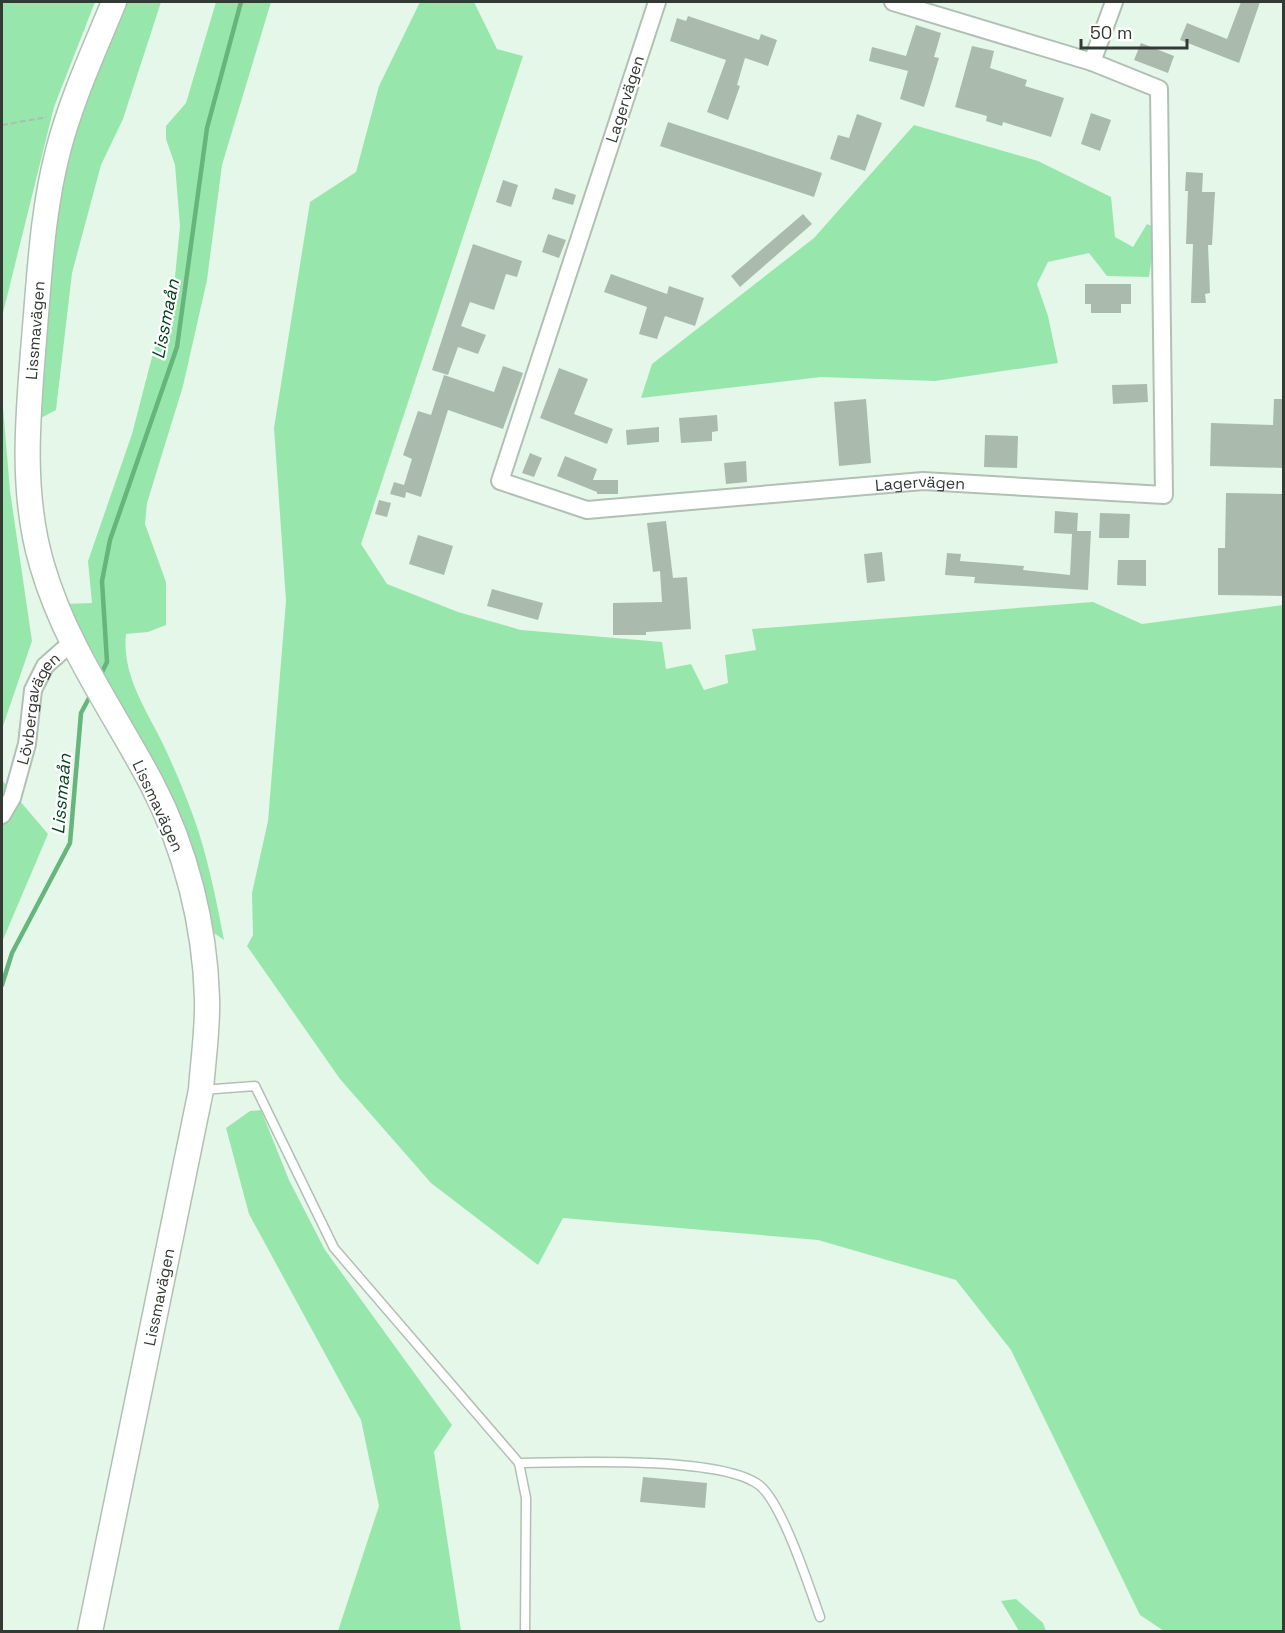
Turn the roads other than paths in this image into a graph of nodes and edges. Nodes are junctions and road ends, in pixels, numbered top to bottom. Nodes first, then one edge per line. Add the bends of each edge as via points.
1 (114, 2) edge
2 (657, 2) edge
3 (893, 2) edge
4 (1114, 2) edge
5 (1092, 62) junction
6 (72, 643) junction
7 (2, 815) edge
8 (201, 1090) junction
9 (519, 1463) junction
10 (820, 1617) dead end
11 (90, 1632) edge
12 (525, 1632) edge

1 - 6 street, Lissmavägen via 68,118 44,212 28,422 29,496 42,564
2 - 5 street, Lagervägen via 500,481 587,510 923,481 1164,495 1159,89
3 - 5 street, Lagervägen
4 - 5 street
6 - 7 street, Lövbergavägen via 45,666 33,690 27,744 12,798
6 - 8 street, Lissmavägen via 153,787 179,847 204,956 207,1001
8 - 9 lane via 255,1086 334,1248
8 - 11 street, Lissmavägen
9 - 10 lane via 625,1461 727,1472 759,1485 778,1512
9 - 12 lane via 525,1498

